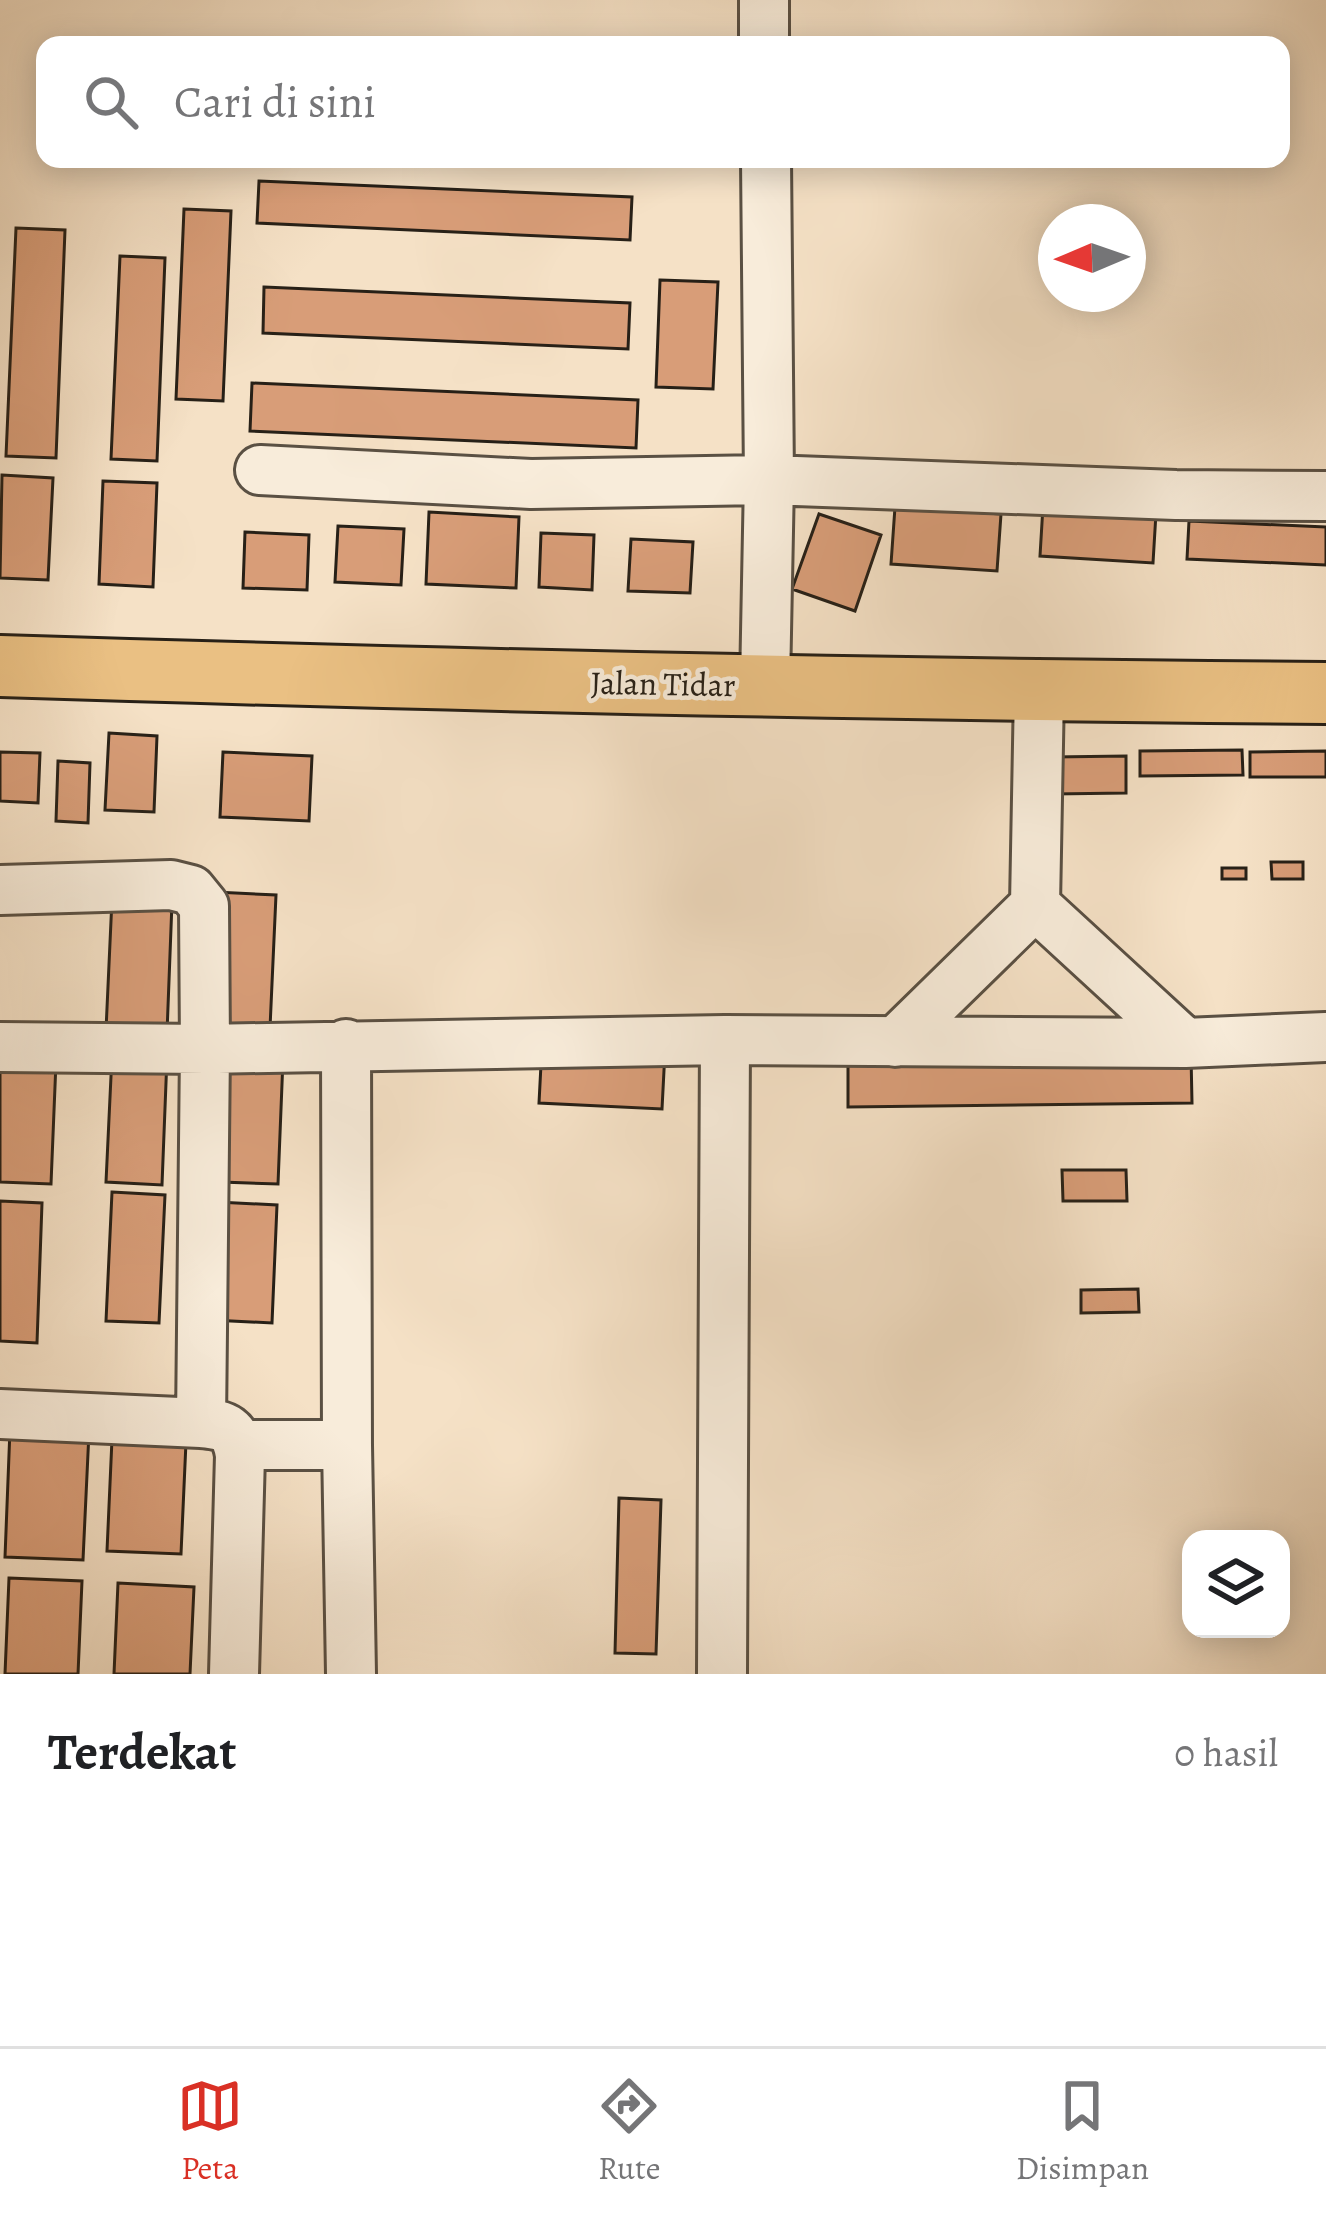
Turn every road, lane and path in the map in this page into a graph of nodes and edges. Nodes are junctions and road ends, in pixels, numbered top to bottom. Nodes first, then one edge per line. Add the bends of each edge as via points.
1 (764, 0) edge
2 (764, 36) edge
3 (766, 168) edge
4 (260, 470) dead end
5 (769, 480) junction
6 (1326, 496) edge
7 (0, 665) edge
8 (766, 685) junction
9 (1039, 691) junction
10 (1326, 693) edge
11 (0, 890) edge
12 (1034, 905) junction
13 (1326, 1037) edge
14 (724, 1040) junction
15 (895, 1042) junction
16 (1185, 1043) junction
17 (346, 1044) junction
18 (0, 1047) edge
19 (205, 1049) junction
20 (0, 1414) edge
21 (220, 1434) junction
22 (347, 1445) junction
23 (234, 1674) edge
24 (351, 1674) edge
25 (722, 1674) edge

1 - 2 street
3 - 5 street
4 - 5 street via 531,484
5 - 6 street
5 - 8 street
7 - 8 main road, Jalan Tidar
8 - 9 main road, Jalan Tidar
9 - 10 main road, Jalan Tidar
9 - 12 street
11 - 19 street via 191,890 206,920
12 - 15 street
12 - 16 street
13 - 16 street
14 - 15 street
14 - 17 street
14 - 25 street
15 - 16 street
17 - 19 street
17 - 22 street
18 - 19 street
19 - 21 street
20 - 21 street
21 - 22 street
21 - 23 street
22 - 24 street

